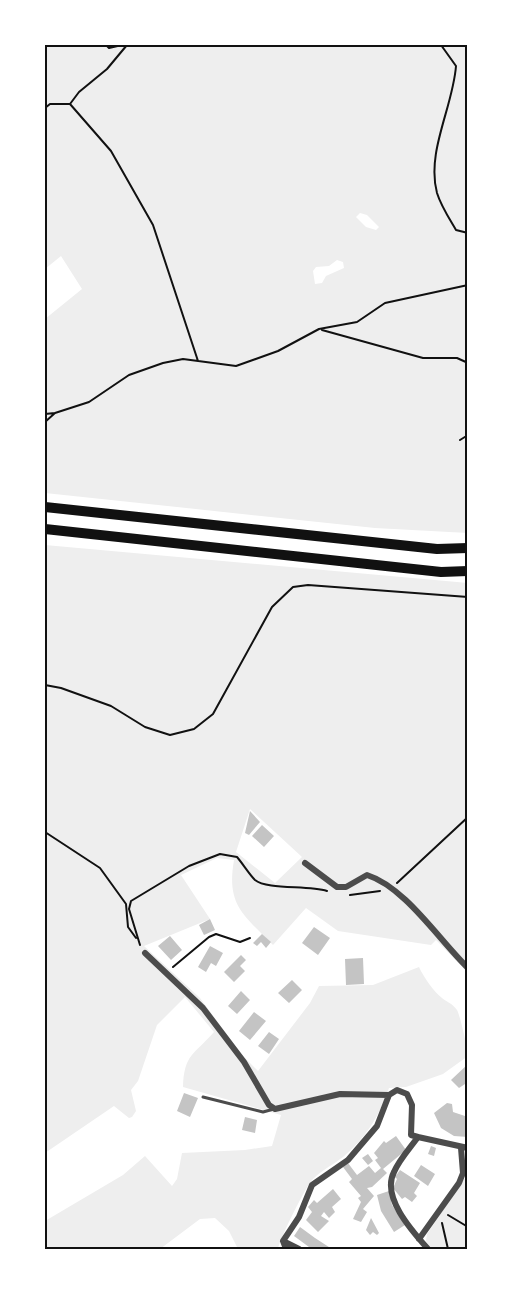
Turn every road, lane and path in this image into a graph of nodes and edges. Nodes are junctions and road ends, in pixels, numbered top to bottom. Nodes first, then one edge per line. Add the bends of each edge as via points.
1 (106, 45) edge
2 (122, 45) edge
3 (127, 45) edge
4 (441, 45) edge
5 (70, 104) junction
6 (45, 108) edge
7 (468, 233) edge
8 (468, 285) edge
9 (319, 329) junction
10 (198, 361) junction
11 (468, 363) edge
12 (55, 413) junction
13 (45, 414) edge
14 (45, 422) edge
15 (468, 435) edge
16 (460, 440) dead end
17 (45, 507) edge
18 (45, 529) edge
19 (468, 548) edge
20 (468, 571) edge
21 (468, 597) edge
22 (45, 685) edge
23 (468, 817) edge
24 (45, 832) edge
25 (305, 863) dead end
26 (391, 889) junction
27 (333, 893) dead end
28 (343, 896) dead end
29 (250, 938) dead end
30 (139, 942) junction
31 (145, 953) joint
32 (468, 968) edge
33 (166, 973) junction
34 (389, 1095) junction
35 (203, 1097) dead end
36 (275, 1109) junction
37 (418, 1137) junction
38 (465, 1148) edge
39 (439, 1211) junction
40 (468, 1227) edge
41 (419, 1239) junction
42 (284, 1241) junction
43 (286, 1249) edge
44 (299, 1249) edge
45 (428, 1249) edge
46 (448, 1249) edge

1 - 2 path
3 - 5 path
4 - 7 path via 456,66 435,165 436,191 456,230
5 - 6 path via 50,104
5 - 10 path via 111,151 153,225
8 - 9 path via 385,303 357,322
9 - 10 path via 278,351 236,366
9 - 11 path via 423,358 457,358
10 - 12 path via 183,359 129,375 89,402
12 - 13 path
12 - 14 path
15 - 16 path
17 - 19 highway via 437,549
18 - 20 highway via 441,572
21 - 22 path via 405,590 293,587 272,607 213,714 194,729 170,735 145,727 111,706
23 - 26 path
24 - 30 path via 100,867 126,904 128,927
25 - 26 street via 337,887 346,887 367,875
26 - 28 path
26 - 32 street via 407,901
27 - 30 path via 300,885 267,886 255,880 237,857 220,854 189,866 131,901 129,909
29 - 33 path via 240,942 216,934 208,937
30 - 31 path
31 - 33 street
33 - 36 street via 203,1008 243,1062 263,1098
34 - 36 street via 340,1094
34 - 37 street via 398,1090 407,1094 412,1105 411,1135
34 - 42 street via 377,1126 348,1160 312,1185
35 - 36 lane via 263,1112
37 - 38 street
37 - 41 street via 393,1173 391,1189
38 - 39 street via 463,1173
39 - 40 path
39 - 41 street
39 - 46 path
41 - 45 street
42 - 43 street
42 - 44 street

